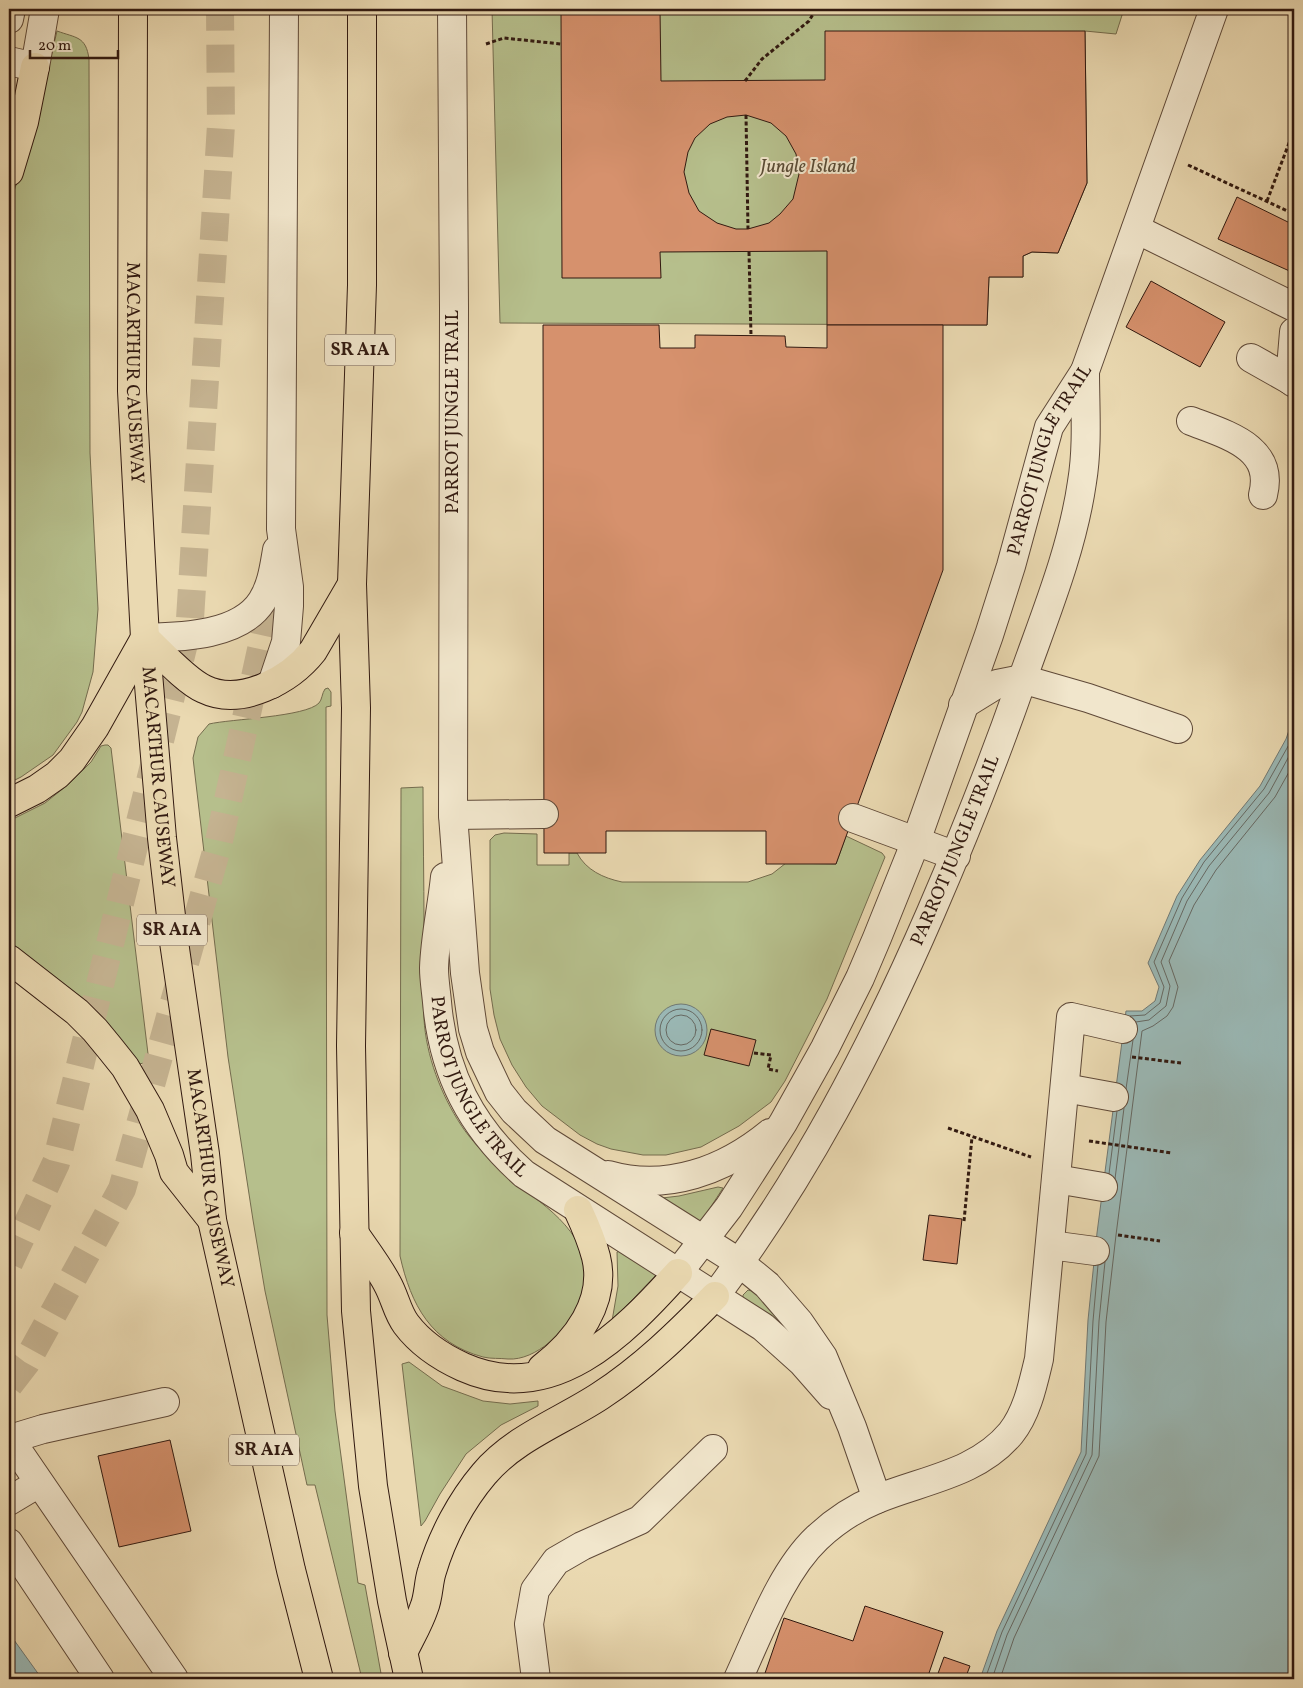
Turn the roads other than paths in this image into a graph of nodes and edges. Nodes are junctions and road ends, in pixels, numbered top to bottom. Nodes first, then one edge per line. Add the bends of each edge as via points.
1 (11, 9) edge
2 (46, 9) edge
3 (133, 9) edge
4 (284, 9) edge
5 (362, 9) edge
6 (452, 9) edge
7 (1214, 9) edge
8 (9, 19) edge
9 (9, 61) edge
10 (35, 67) junction
11 (9, 172) edge
12 (1136, 229) junction
13 (1294, 307) edge
14 (1294, 332) edge
15 (1251, 358) dead end
16 (1085, 371) junction
17 (1292, 382) edge
18 (1191, 422) dead end
19 (1263, 495) dead end
20 (281, 529) junction
21 (352, 584) junction
22 (145, 638) junction
23 (1022, 679) junction
24 (272, 684) junction
25 (963, 705) junction
26 (1178, 729) dead end
27 (9, 803) edge
28 (544, 814) dead end
29 (453, 816) junction
30 (853, 818) dead end
31 (916, 841) junction
32 (956, 856) junction
33 (9, 959) edge
34 (1123, 1029) dead end
35 (1064, 1088) junction
36 (1114, 1097) dead end
37 (783, 1123) junction
38 (589, 1169) junction
39 (1057, 1172) junction
40 (1103, 1188) dead end
41 (578, 1210) junction
42 (212, 1220) junction
43 (354, 1233) junction
44 (705, 1240) junction
45 (1105, 1243) road end
46 (1050, 1245) junction
47 (740, 1264) junction
48 (678, 1273) junction
49 (715, 1296) junction
50 (529, 1378) junction
51 (165, 1402) dead end
52 (844, 1409) junction
53 (9, 1439) edge
54 (714, 1449) dead end
55 (39, 1482) junction
56 (877, 1499) junction
57 (9, 1501) edge
58 (9, 1543) edge
59 (404, 1653) junction
60 (100, 1679) edge
61 (174, 1679) edge
62 (319, 1679) edge
63 (409, 1679) edge
64 (536, 1679) edge
65 (738, 1679) edge

1 - 8 street
2 - 10 street
3 - 22 highway, MACARTHUR CAUSEWAY / SR A1A via 132,391
4 - 20 street
5 - 21 highway, SR A1A via 362,285
6 - 29 street, PARROT JUNGLE TRAIL
7 - 12 street
9 - 10 street
10 - 11 highway via 24,122
12 - 13 street
12 - 16 street
14 - 17 street
15 - 17 street
16 - 23 street, PARROT JUNGLE TRAIL via 1085,452 1078,505 1062,564
16 - 25 street, PARROT JUNGLE TRAIL via 1049,427 1008,575
18 - 19 street via 1233,438 1256,455 1266,473
20 - 22 street via 270,584 261,603 252,612 241,620 207,633
20 - 24 street via 289,606 286,642
21 - 24 highway via 305,661
21 - 43 highway, SR A1A via 356,708 351,1046
22 - 24 highway via 190,680 214,694 242,694
22 - 27 highway via 95,727 72,760 37,789
22 - 42 highway, MACARTHUR CAUSEWAY / SR A1A via 173,933
23 - 25 street via 997,684
23 - 26 street
23 - 32 street, PARROT JUNGLE TRAIL via 994,762
25 - 31 street, PARROT JUNGLE TRAIL
28 - 29 street
29 - 38 street, PARROT JUNGLE TRAIL via 465,973 473,1029 480,1052 499,1092 514,1111 545,1140
29 - 41 street, PARROT JUNGLE TRAIL via 434,968 438,1015 448,1064 467,1107 494,1145 524,1174
30 - 31 street
31 - 32 street
31 - 37 street, PARROT JUNGLE TRAIL via 860,978
32 - 47 street, PARROT JUNGLE TRAIL via 863,1059 787,1193
33 - 42 highway via 76,1012 125,1067 150,1110 174,1172
34 - 35 street via 1071,1017
35 - 36 street
35 - 39 street
37 - 38 street via 748,1151 714,1168 675,1180 634,1180
37 - 44 street, PARROT JUNGLE TRAIL
38 - 44 street, PARROT JUNGLE TRAIL
39 - 40 street
39 - 46 street
41 - 48 street, PARROT JUNGLE TRAIL
41 - 50 highway via 591,1241 598,1288 586,1322 576,1336
42 - 62 highway, MACARTHUR CAUSEWAY / SR A1A via 291,1570
43 - 50 highway via 388,1285 406,1324 429,1347 452,1362 490,1376
43 - 59 highway, SR A1A via 356,1310 373,1486
44 - 47 street, PARROT JUNGLE TRAIL
44 - 48 street, PARROT JUNGLE TRAIL
45 - 46 street
46 - 56 street via 1039,1359 1028,1398 1012,1432 993,1450 962,1469
47 - 49 street, PARROT JUNGLE TRAIL
47 - 52 street via 767,1285 799,1322 823,1358
48 - 49 street, PARROT JUNGLE TRAIL
48 - 50 highway via 621,1331 599,1348 563,1369
49 - 52 street via 763,1327 802,1362
49 - 59 highway via 678,1334 626,1378 513,1448 483,1474 448,1532 432,1571 425,1607
51 - 53 street
52 - 56 street
53 - 55 street
54 - 64 street via 640,1520 582,1546 556,1562 535,1590 529,1624
55 - 57 street
55 - 61 street
56 - 65 street via 830,1526 802,1554 778,1593
58 - 60 street
59 - 63 highway, SR A1A

